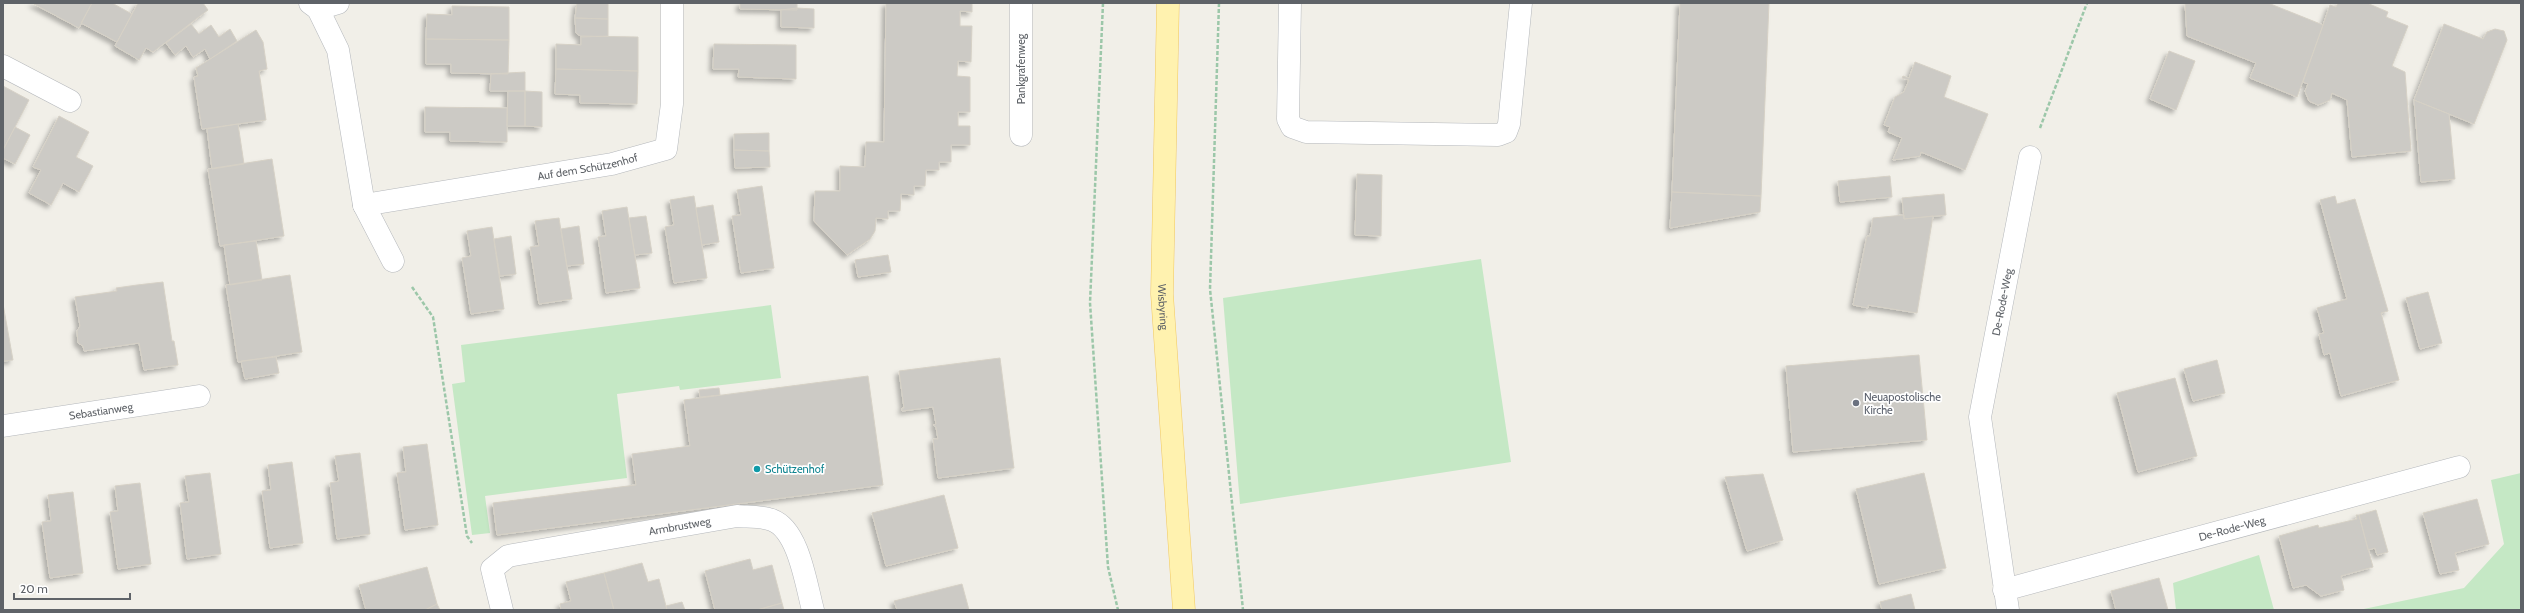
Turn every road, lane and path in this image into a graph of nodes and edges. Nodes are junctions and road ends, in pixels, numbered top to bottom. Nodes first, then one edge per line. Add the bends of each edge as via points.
1 (672, 3) edge
2 (1022, 3) edge
3 (1103, 3) edge
4 (1168, 3) edge
5 (1219, 3) edge
6 (1290, 3) edge
7 (1521, 3) edge
8 (2087, 3) edge
9 (322, 5) edge
10 (3, 66) edge
11 (70, 101) dead end
12 (1021, 135) dead end
13 (2030, 157) joint
14 (364, 205) junction
15 (393, 261) joint
16 (199, 396) dead end
17 (3, 426) edge
18 (2459, 467) dead end
19 (492, 569) junction
20 (2006, 600) edge
21 (502, 610) edge
22 (813, 610) edge
23 (1118, 610) edge
24 (1184, 610) edge
25 (1243, 610) edge

1 - 14 street, Auf dem Schützenhof via 672,104 666,149 612,164
2 - 12 street, Pankgrafenweg
3 - 23 path via 1090,303 1108,567
4 - 24 main road, Wisbyring via 1162,294
5 - 25 path via 1210,289
6 - 7 street via 1288,119 1292,126 1306,132 1498,135 1506,132 1509,124
8 - 13 path
9 - 14 street via 338,50
10 - 11 street
13 - 20 street, De-Rode-Weg via 1980,417
14 - 15 street
15 - 19 path via 433,317 467,536
16 - 17 street, Sebastianweg
18 - 20 street, De-Rode-Weg
19 - 21 street
19 - 22 street, Armbrustweg via 508,556 529,551 738,516 772,520 788,533 796,548

